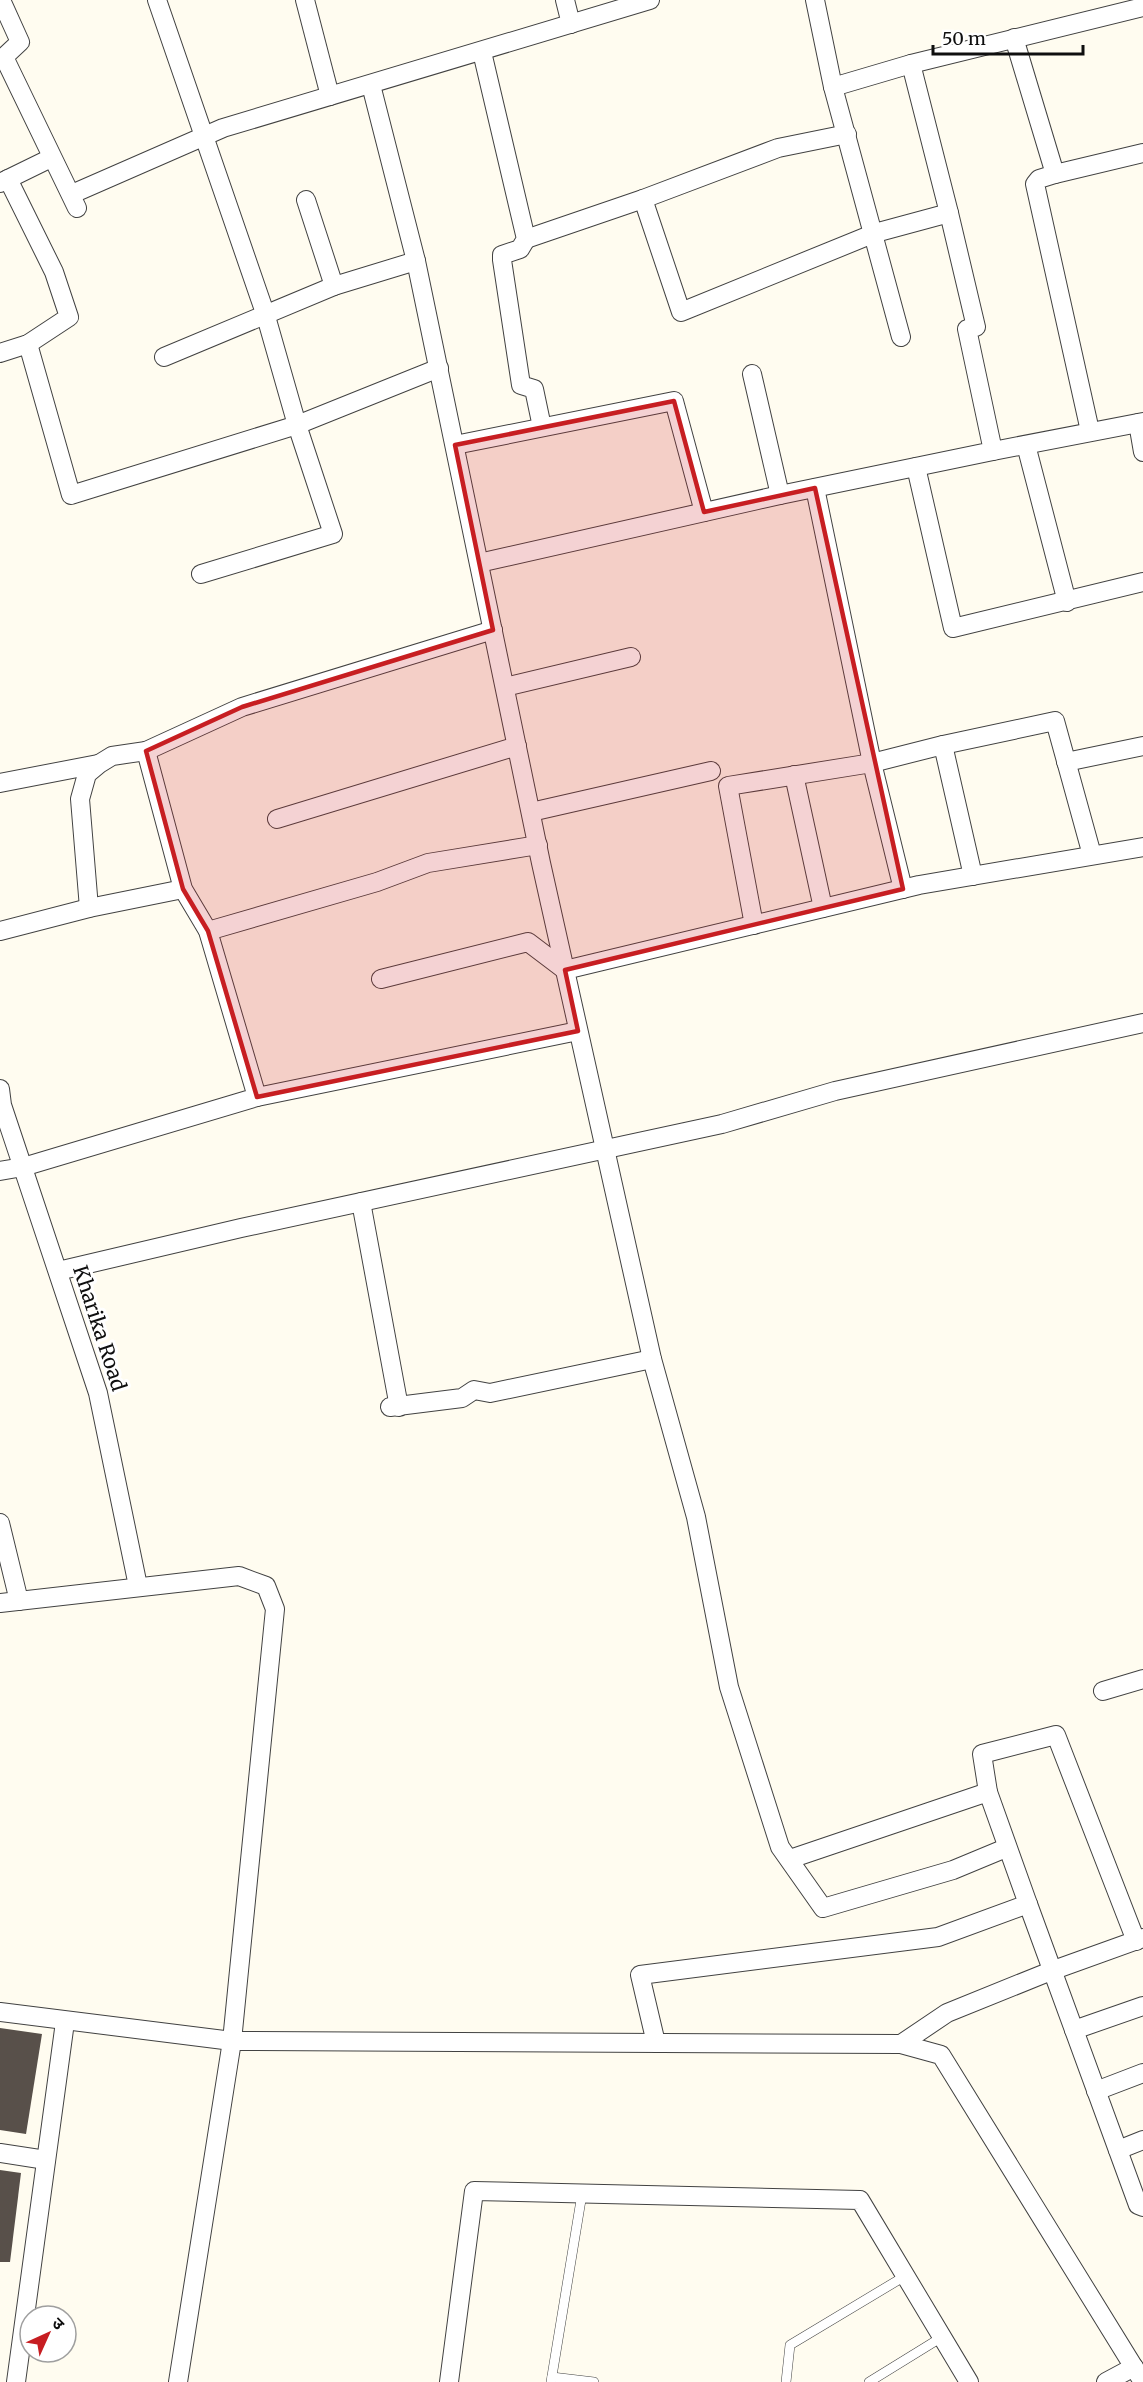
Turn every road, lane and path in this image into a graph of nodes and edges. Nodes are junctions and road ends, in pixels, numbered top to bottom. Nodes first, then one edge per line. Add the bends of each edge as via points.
1 (1, 0) edge
2 (157, 0) edge
3 (305, 0) edge
4 (565, 0) edge
5 (651, 0) edge
6 (815, 0) edge
7 (1143, 7) edge
8 (572, 24) junction
9 (1014, 38) junction
10 (482, 52) junction
11 (2, 58) edge
12 (911, 64) junction
13 (371, 84) junction
14 (834, 87) junction
15 (330, 96) junction
16 (847, 134) junction
17 (203, 137) junction
18 (1143, 153) edge
19 (51, 158) junction
20 (1055, 174) junction
21 (4, 181) edge
22 (643, 199) junction
23 (306, 200) dead end
24 (949, 213) junction
25 (875, 233) junction
26 (526, 239) junction
27 (416, 261) junction
28 (334, 286) junction
29 (265, 313) junction
30 (901, 337) dead end
31 (28, 344) junction
32 (0, 353) edge
33 (164, 357) dead end
34 (438, 368) junction
35 (752, 374) dead end
36 (1140, 422) edge
37 (297, 425) junction
38 (542, 427) junction
39 (1090, 431) junction
40 (455, 445) junction
41 (1026, 445) junction
42 (993, 451) junction
43 (1143, 452) edge
44 (915, 467) junction
45 (815, 488) junction
46 (780, 495) junction
47 (704, 512) junction
48 (479, 562) junction
49 (201, 574) dead end
50 (1143, 582) edge
51 (1067, 602) junction
52 (493, 630) junction
53 (631, 657) dead end
54 (505, 687) junction
55 (943, 745) junction
56 (517, 746) junction
57 (1143, 746) edge
58 (146, 751) junction
59 (1066, 762) junction
60 (872, 763) junction
61 (99, 764) junction
62 (711, 771) dead end
63 (794, 775) junction
64 (0, 783) edge
65 (531, 812) junction
66 (277, 819) dead end
67 (538, 845) junction
68 (1143, 847) edge
69 (1092, 855) junction
70 (973, 876) junction
71 (183, 889) junction
72 (903, 889) junction
73 (89, 908) junction
74 (823, 908) junction
75 (754, 925) junction
76 (0, 931) edge
77 (208, 931) junction
78 (565, 970) junction
79 (381, 979) dead end
80 (1143, 1023) edge
81 (578, 1031) junction
82 (0, 1089) edge
83 (257, 1097) junction
84 (604, 1149) junction
85 (23, 1167) junction
86 (0, 1171) edge
87 (361, 1202) junction
88 (58, 1271) junction
89 (652, 1359) junction
90 (0, 1523) edge
91 (138, 1586) junction
92 (19, 1600) junction
93 (0, 1603) edge
94 (1143, 1679) edge
95 (1103, 1691) dead end
96 (988, 1792) junction
97 (1006, 1848) junction
98 (790, 1859) junction
99 (1028, 1904) junction
100 (1139, 1939) edge
101 (1051, 1971) junction
102 (1143, 2006) edge
103 (0, 2012) edge
104 (65, 2022) junction
105 (1074, 2030) junction
106 (232, 2041) junction
107 (656, 2043) junction
108 (901, 2044) junction
109 (1143, 2073) edge
110 (1096, 2091) junction
111 (1143, 2140) edge
112 (1118, 2150) junction
113 (0, 2153) edge
114 (46, 2160) junction
115 (582, 2194) junction
116 (1143, 2207) edge
117 (905, 2276) junction
118 (942, 2337) junction
119 (1138, 2374) edge
120 (552, 2379) edge
121 (16, 2382) edge
122 (178, 2382) edge
123 (449, 2382) edge
124 (594, 2382) edge
125 (786, 2382) edge
126 (869, 2382) edge
127 (969, 2382) edge
128 (1106, 2382) edge

1 - 11 street via 20,42
2 - 17 street
3 - 15 street
4 - 8 street
5 - 8 street
6 - 14 street
7 - 9 street
8 - 10 street
9 - 12 street
9 - 20 street
10 - 13 street
10 - 26 street
11 - 19 street
12 - 14 street
12 - 24 street
13 - 15 street
13 - 27 street
14 - 16 street
15 - 17 street
16 - 22 street via 778,148
16 - 25 street
17 - 19 street via 75,201
17 - 29 street
18 - 20 street
19 - 21 street
20 - 39 street via 1035,184
21 - 31 street via 54,272 69,317
22 - 25 street via 681,312
22 - 26 street
23 - 28 street
24 - 25 street
24 - 42 street via 976,327 967,329
25 - 30 street
26 - 38 street via 520,249 502,255 502,260 521,385 534,389
27 - 28 street
27 - 34 street
28 - 29 street
29 - 33 street
29 - 37 street
31 - 32 street
31 - 37 street via 71,495
34 - 37 street
34 - 40 street
35 - 46 street
36 - 39 street
36 - 43 street
37 - 49 street via 333,534
38 - 40 street
38 - 47 street via 674,401
39 - 41 street
40 - 48 street
41 - 42 street
41 - 51 street
42 - 44 street
44 - 45 street
44 - 51 street via 953,628
45 - 46 street
45 - 60 street
46 - 47 street
47 - 48 street
48 - 52 street
50 - 51 street
52 - 54 street
52 - 58 street via 242,707
53 - 54 street
54 - 56 street
55 - 59 street via 1055,721
55 - 60 street
55 - 70 street
56 - 65 street
56 - 66 street
57 - 59 street
58 - 61 street via 112,756
58 - 71 street
59 - 69 street
60 - 63 street
60 - 72 street
61 - 64 street
61 - 73 street via 87,774 80,799
62 - 65 street
63 - 74 street
63 - 75 street via 728,786
65 - 67 street
67 - 77 street via 428,863 377,882
67 - 78 street
68 - 69 street
69 - 70 street
70 - 72 street
71 - 73 street
71 - 77 street
72 - 74 street
73 - 76 street
74 - 75 street
75 - 78 street
77 - 83 street
78 - 79 street via 528,942
78 - 81 street
80 - 84 street via 835,1090 722,1124
81 - 83 street
81 - 84 street
82 - 85 street, Kharika Road
83 - 85 street
84 - 87 street
84 - 89 street
85 - 86 street
85 - 88 street, Kharika Road
87 - 88 street
87 - 89 street via 394,1407 462,1398 474,1390 490,1393
88 - 91 street, Kharika Road via 99,1393
89 - 98 street via 696,1517 729,1687 780,1846
90 - 92 street
91 - 92 street
91 - 106 street via 239,1576 266,1586 275,1609
92 - 93 street
94 - 95 street
96 - 97 street
96 - 98 street
96 - 100 street via 982,1754 1056,1735
97 - 98 street via 953,1870 823,1908
97 - 99 street
99 - 101 street
99 - 107 street via 938,1937 640,1975
100 - 101 street
101 - 105 street
101 - 108 street via 947,2013
102 - 105 street
103 - 104 street
104 - 106 street
104 - 114 street
105 - 110 street
106 - 107 street
106 - 122 street
107 - 108 street
108 - 119 street via 941,2055
109 - 110 street
110 - 112 street
111 - 112 street
112 - 116 street via 1138,2205
113 - 114 street
114 - 121 street
115 - 117 street via 860,2200
115 - 120 lane
115 - 123 street via 474,2191
117 - 118 street
117 - 125 lane via 790,2345
118 - 126 lane
118 - 127 street
119 - 128 street
120 - 124 lane

